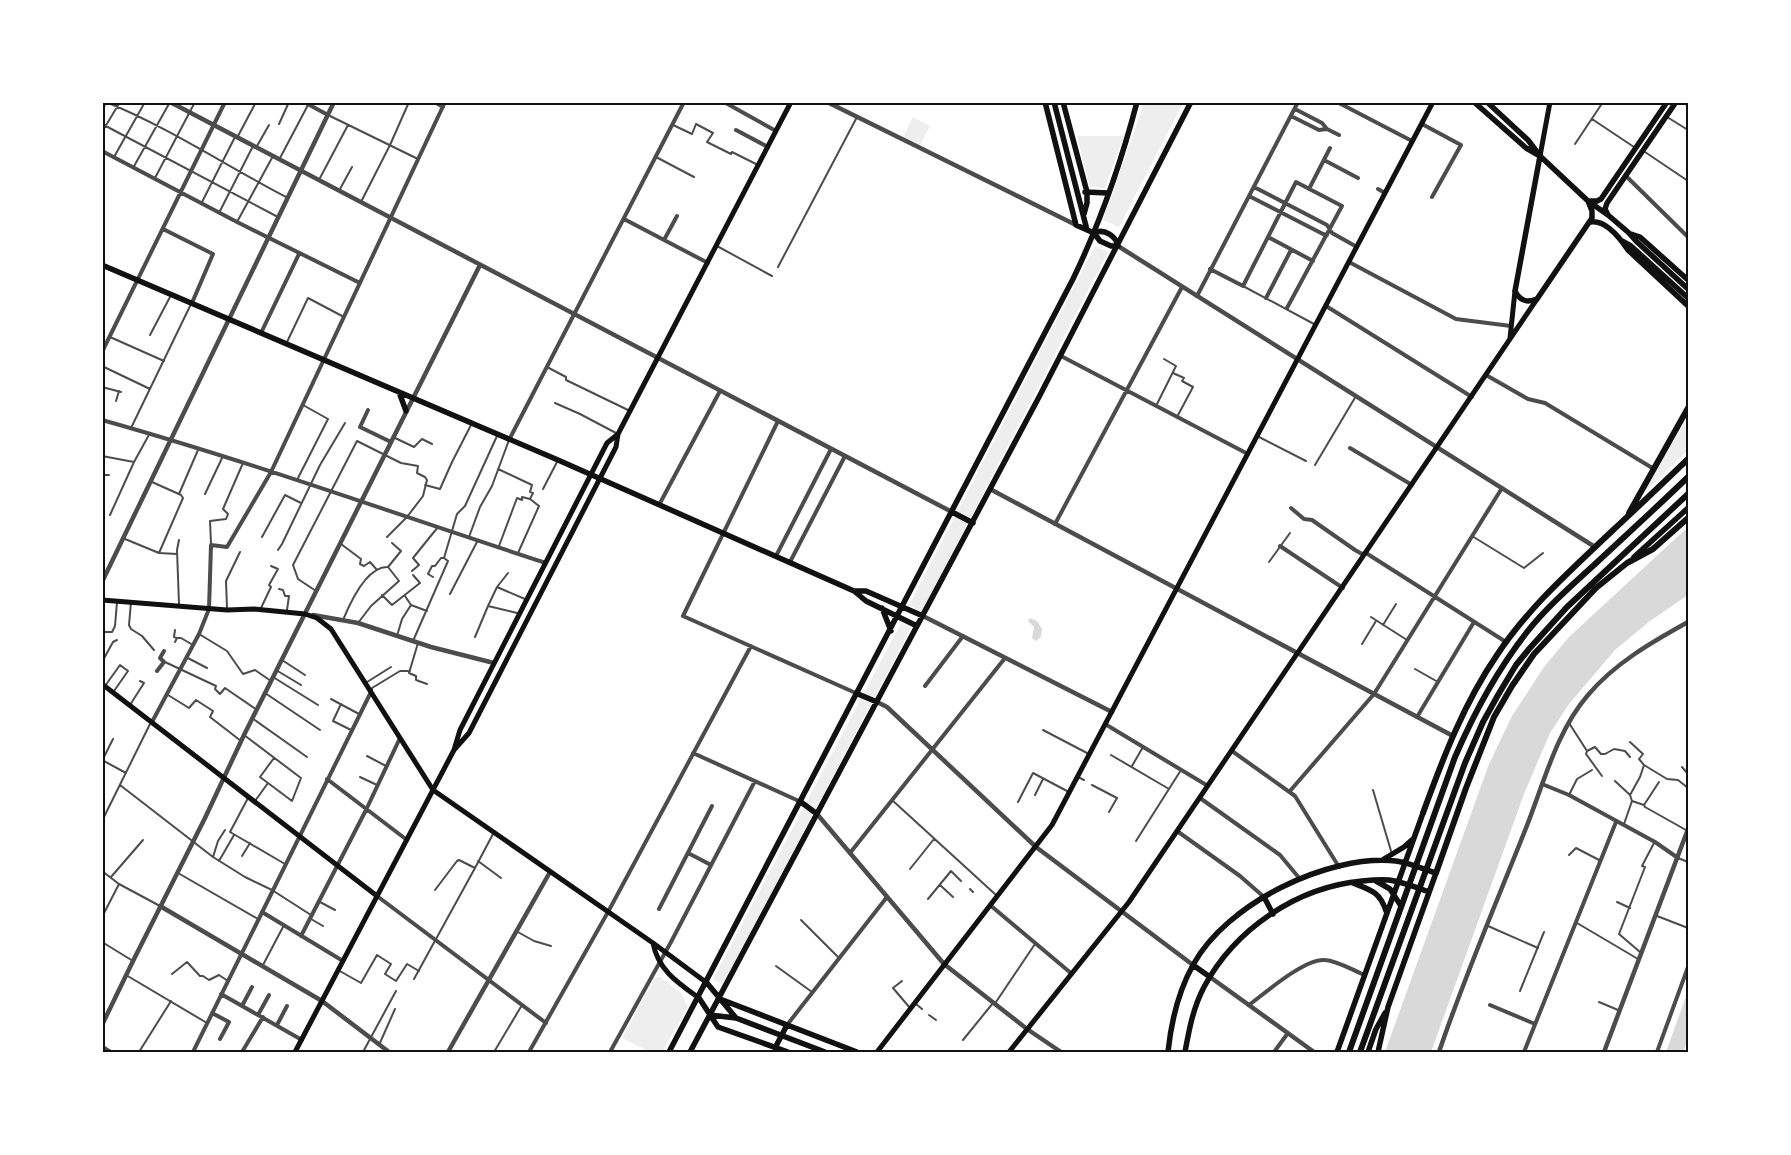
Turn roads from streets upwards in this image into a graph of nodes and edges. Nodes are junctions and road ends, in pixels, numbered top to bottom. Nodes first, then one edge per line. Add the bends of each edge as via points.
1 (170, 102) edge
2 (225, 102) edge
3 (334, 102) edge
4 (435, 102) edge
5 (684, 102) edge
6 (724, 102) edge
7 (791, 102) edge
8 (827, 102) edge
9 (1045, 102) edge
10 (1054, 102) edge
11 (1063, 102) edge
12 (1137, 102) edge
13 (1191, 102) edge
14 (1298, 102) edge
15 (1337, 102) edge
16 (1433, 102) edge
17 (1474, 102) edge
18 (1487, 102) edge
19 (1550, 102) edge
20 (1676, 102) edge
21 (306, 104) edge
22 (1664, 104) edge
23 (444, 105) edge
24 (1295, 109) junction
25 (328, 115) junction
26 (1291, 116) junction
27 (1422, 124) junction
28 (214, 125) junction
29 (1052, 128) junction
30 (1061, 128) junction
31 (1069, 128) junction
32 (736, 130) dead end
33 (1327, 130) junction
34 (776, 131) junction
35 (1339, 136) dead end
36 (1412, 141) junction
37 (768, 147) junction
38 (1330, 148) dead end
39 (102, 151) edge
40 (1540, 156) junction
41 (1324, 160) junction
42 (301, 171) junction
43 (1626, 176) junction
44 (1358, 178) dead end
45 (1254, 187) junction
46 (1309, 189) junction
47 (1378, 189) dead end
48 (1078, 192) junction
49 (1087, 192) junction
50 (180, 193) junction
51 (1108, 193) junction
52 (1385, 193) junction
53 (1249, 196) junction
54 (1432, 197) dead end
55 (1588, 201) junction
56 (1285, 203) junction
57 (1280, 212) junction
58 (1084, 215) junction
59 (1608, 215) junction
60 (677, 216) dead end
61 (390, 218) junction
62 (624, 219) junction
63 (1590, 222) junction
64 (1076, 226) junction
65 (162, 229) junction
66 (1087, 230) junction
67 (1331, 231) junction
68 (1094, 233) junction
69 (1629, 233) junction
70 (1326, 235) junction
71 (1688, 235) edge
72 (268, 238) junction
73 (1268, 238) junction
74 (664, 240) junction
75 (1622, 241) junction
76 (1633, 244) junction
77 (1118, 246) junction
78 (1357, 246) junction
79 (1291, 250) junction
80 (299, 254) junction
81 (1312, 261) junction
82 (1349, 262) junction
83 (708, 263) junction
84 (102, 265) edge
85 (480, 265) junction
86 (1210, 269) junction
87 (138, 280) junction
88 (1688, 280) edge
89 (360, 283) junction
90 (1182, 287) junction
91 (1688, 289) edge
92 (1515, 291) junction
93 (1196, 296) junction
94 (1266, 298) road end
95 (1688, 298) edge
96 (1537, 299) junction
97 (192, 303) junction
98 (1326, 306) junction
99 (1688, 306) edge
100 (1287, 308) road end
101 (574, 314) junction
102 (228, 319) junction
103 (1511, 326) junction
104 (261, 334) junction
105 (1510, 339) junction
106 (104, 345) edge
107 (102, 352) edge
108 (1061, 356) junction
109 (658, 358) junction
110 (324, 360) junction
111 (1298, 360) junction
112 (1486, 375) junction
113 (1127, 390) junction
114 (720, 391) junction
115 (399, 392) junction
116 (1472, 397) junction
117 (413, 398) junction
118 (1688, 408) edge
119 (368, 410) dead end
120 (406, 411) junction
121 (102, 420) edge
122 (778, 421) junction
123 (618, 434) junction
124 (170, 439) junction
125 (392, 439) junction
126 (510, 440) junction
127 (1350, 448) dead end
128 (1438, 448) junction
129 (831, 449) junction
130 (1248, 454) junction
131 (845, 456) junction
132 (1688, 459) edge
133 (1654, 469) junction
134 (271, 472) junction
135 (591, 475) junction
136 (1688, 477) edge
137 (600, 479) junction
138 (1412, 485) junction
139 (1502, 488) junction
140 (990, 489) junction
141 (1688, 494) edge
142 (361, 502) junction
143 (659, 505) junction
144 (1291, 508) dead end
145 (1688, 508) edge
146 (952, 512) junction
147 (1688, 518) edge
148 (1625, 520) junction
149 (972, 523) junction
150 (1055, 524) junction
151 (723, 533) junction
152 (1280, 546) road end
153 (1595, 547) junction
154 (1366, 553) junction
155 (776, 556) junction
156 (790, 562) junction
157 (546, 563) junction
158 (1627, 563) junction
159 (555, 566) junction
160 (102, 582) edge
161 (1343, 588) junction
162 (1596, 588) junction
163 (532, 589) junction
164 (1177, 589) junction
165 (854, 591) junction
166 (541, 593) junction
167 (1434, 597) junction
168 (102, 600) edge
169 (902, 607) junction
170 (1566, 607) junction
171 (882, 608) junction
172 (209, 609) junction
173 (305, 614) junction
174 (898, 616) junction
175 (923, 616) junction
176 (1474, 622) junction
177 (1688, 622) edge
178 (917, 626) junction
179 (891, 631) junction
180 (963, 636) junction
181 (1506, 642) junction
182 (750, 646) junction
183 (164, 651) dead end
184 (1298, 654) junction
185 (1005, 658) junction
186 (494, 663) junction
187 (504, 666) junction
188 (157, 671) dead end
189 (488, 676) junction
190 (496, 680) junction
191 (104, 685) edge
192 (925, 686) dead end
193 (371, 692) junction
194 (858, 694) junction
195 (1374, 694) junction
196 (877, 702) junction
197 (1112, 712) junction
198 (1417, 717) junction
199 (152, 722) junction
200 (1105, 724) junction
201 (1453, 736) junction
202 (400, 738) junction
203 (454, 750) junction
204 (932, 750) junction
205 (1232, 751) junction
206 (694, 753) junction
207 (223, 777) junction
208 (327, 779) junction
209 (754, 781) junction
210 (1542, 784) junction
211 (1208, 786) junction
212 (433, 790) junction
213 (1290, 791) junction
214 (1200, 798) junction
215 (801, 802) junction
216 (712, 806) dead end
217 (366, 810) junction
218 (1423, 813) joint
219 (817, 814) junction
220 (1616, 822) junction
221 (1688, 830) edge
222 (1177, 831) junction
223 (299, 836) junction
224 (1414, 837) junction
225 (407, 840) junction
226 (1036, 847) junction
227 (688, 853) junction
228 (850, 853) junction
229 (1393, 858) junction
230 (1678, 858) junction
231 (1405, 863) junction
232 (337, 864) junction
233 (711, 865) junction
234 (1415, 866) junction
235 (1339, 867) junction
236 (1425, 869) junction
237 (550, 872) junction
238 (1436, 873) junction
239 (1300, 879) junction
240 (1374, 880) junction
241 (1352, 882) junction
242 (1398, 882) junction
243 (1408, 885) junction
244 (1419, 888) junction
245 (1429, 892) junction
246 (1393, 893) junction
247 (377, 896) junction
248 (887, 897) junction
249 (1264, 897) junction
250 (160, 906) junction
251 (990, 906) junction
252 (1401, 906) junction
253 (659, 909) dead end
254 (262, 912) junction
255 (608, 912) junction
256 (1122, 912) junction
257 (1386, 912) junction
258 (1273, 914) junction
259 (301, 936) junction
260 (653, 943) junction
261 (666, 952) junction
262 (241, 954) junction
263 (343, 961) junction
264 (659, 963) junction
265 (944, 964) junction
266 (1193, 964) junction
267 (1688, 968) edge
268 (1072, 974) junction
269 (1364, 975) junction
270 (1210, 976) junction
271 (489, 980) junction
272 (707, 983) junction
273 (252, 987) dead end
274 (222, 994) junction
275 (269, 995) dead end
276 (699, 998) junction
277 (720, 998) junction
278 (322, 1001) junction
279 (1248, 1004) junction
280 (242, 1006) junction
281 (287, 1006) dead end
282 (1490, 1006) dead end
283 (1388, 1007) junction
284 (212, 1013) junction
285 (710, 1015) junction
286 (260, 1016) junction
287 (736, 1018) junction
288 (546, 1023) junction
289 (1535, 1024) junction
290 (102, 1025) edge
291 (277, 1025) junction
292 (787, 1025) junction
293 (1027, 1030) junction
294 (1288, 1033) junction
295 (781, 1036) junction
296 (220, 1038) dead end
297 (302, 1040) junction
298 (102, 1048) edge
299 (774, 1050) edge
300 (110, 1052) edge
301 (193, 1052) edge
302 (242, 1052) edge
303 (295, 1052) edge
304 (390, 1052) edge
305 (448, 1052) edge
306 (529, 1052) edge
307 (610, 1052) edge
308 (670, 1052) edge
309 (690, 1052) edge
310 (788, 1052) edge
311 (825, 1052) edge
312 (856, 1052) edge
313 (877, 1052) edge
314 (1009, 1052) edge
315 (1061, 1052) edge
316 (1168, 1052) edge
317 (1185, 1052) edge
318 (1274, 1052) edge
319 (1314, 1052) edge
320 (1337, 1052) edge
321 (1349, 1052) edge
322 (1360, 1052) edge
323 (1368, 1052) edge
324 (1378, 1052) edge
325 (1439, 1052) edge
326 (1524, 1052) edge
327 (1604, 1052) edge
328 (1657, 1052) edge

1 - 28 street
2 - 28 street
3 - 25 street
4 - 23 street
5 - 62 street
6 - 34 street
7 - 34 main road
8 - 64 street
9 - 29 main road
10 - 30 main road
11 - 31 main road
12 - 51 main road
13 - 77 main road
14 - 24 street
15 - 36 street
16 - 27 main road
17 - 40 main road
18 - 40 main road via 1531,143
19 - 40 main road
20 - 43 main road
21 - 25 street
22 - 55 main road via 1601,199
23 - 61 street
24 - 26 street
24 - 33 street via 1322,123
25 - 42 street
26 - 33 street via 1319,130
26 - 45 street
27 - 36 main road
27 - 54 street via 1461,145
28 - 42 street
28 - 50 street
29 - 30 main road
29 - 64 main road
30 - 31 main road
30 - 48 main road
31 - 49 main road
32 - 37 street
33 - 35 street
34 - 37 main road
36 - 52 main road
37 - 83 main road
38 - 41 street
39 - 50 street
40 - 55 main road
40 - 92 main road
41 - 44 street
41 - 46 street
42 - 61 street
42 - 72 street
43 - 59 main road via 1607,203
43 - 71 street
45 - 53 street
45 - 56 street
46 - 56 street via 1296,182
46 - 67 street via 1342,206
47 - 52 street
48 - 49 main road
48 - 58 main road
49 - 51 main road
49 - 58 main road
50 - 65 street
50 - 72 street
51 - 68 main road
52 - 78 main road
53 - 57 street
53 - 86 street
55 - 59 main road
55 - 63 main road via 1592,213
56 - 57 street
56 - 67 street via 1327,225
57 - 70 street
57 - 73 street
58 - 66 main road
59 - 69 main road
60 - 74 street
61 - 85 street
61 - 89 street
62 - 74 street
62 - 101 street
63 - 75 main road via 1599,221
63 - 96 main road
64 - 66 main road
65 - 87 street
65 - 97 street via 213,254
66 - 68 main road
67 - 70 street
67 - 78 street
68 - 77 main road via 1100,241
68 - 77 main road via 1106,233 1115,238
68 - 146 main road
69 - 76 main road
69 - 88 main road via 1640,237
70 - 81 street
72 - 80 street
72 - 102 street
73 - 79 street
73 - 86 street via 1243,286
74 - 83 street
75 - 76 main road
75 - 99 main road
76 - 91 main road
76 - 95 main road
77 - 90 street
77 - 108 main road
78 - 82 main road
79 - 81 street
79 - 94 street
80 - 89 street
80 - 104 street
81 - 100 street
82 - 98 main road
82 - 103 street via 1456,318
83 - 109 main road
84 - 87 main road
85 - 101 street
85 - 117 street
86 - 93 street
87 - 97 main road
87 - 106 street
89 - 110 street
90 - 93 street
90 - 113 street
92 - 96 main road via 1522,300
92 - 103 main road
93 - 111 street
96 - 105 main road
97 - 102 main road
98 - 111 main road
98 - 116 street
101 - 109 street
101 - 126 street
102 - 104 main road
102 - 124 street
103 - 105 main road
104 - 110 main road
105 - 112 main road
106 - 107 street
108 - 113 street
108 - 140 main road
109 - 114 street
109 - 123 main road
110 - 115 main road
110 - 134 street
111 - 128 street
111 - 130 main road
112 - 116 main road
112 - 133 street via 1528,399 1546,403
113 - 130 street
113 - 150 street
114 - 122 street
114 - 143 street
115 - 117 main road
115 - 120 main road
116 - 128 main road
117 - 120 street
117 - 126 main road
118 - 133 highway
119 - 125 street via 360,427
120 - 125 street
121 - 124 street
122 - 129 street
122 - 151 street
123 - 135 main road via 607,443
123 - 137 main road via 616,447
124 - 134 street
124 - 160 street
125 - 142 street
126 - 135 main road
127 - 138 street
128 - 138 main road
128 - 139 street
129 - 131 street
129 - 155 street
130 - 164 main road
131 - 146 street
131 - 156 street
132 - 148 highway
133 - 148 highway
134 - 142 street
134 - 172 street via 227,547 211,545
135 - 137 main road
135 - 157 main road
136 - 234 highway via 1550,607 1507,659 1462,741
137 - 143 main road
137 - 159 main road
138 - 154 main road
139 - 153 street
139 - 167 street
140 - 149 main road
140 - 150 street
141 - 170 highway
142 - 157 street
142 - 173 street
143 - 151 main road
144 - 154 street via 1359,552
145 - 158 main road
146 - 149 main road
146 - 169 main road
147 - 158 highway via 1653,549
148 - 153 highway
149 - 175 main road
150 - 164 street
151 - 155 main road
151 - 182 street via 683,616
152 - 161 street
153 - 181 highway via 1549,592
154 - 161 main road
154 - 167 street
155 - 156 main road
156 - 165 main road
157 - 159 main road
157 - 163 main road
158 - 162 highway
159 - 166 main road
161 - 184 main road
162 - 170 highway
162 - 238 highway via 1534,654 1494,717
163 - 166 main road
163 - 186 main road
164 - 184 street
164 - 197 main road
165 - 169 main road via 866,592
165 - 171 main road
166 - 187 main road
167 - 176 street
167 - 195 street
168 - 172 main road
169 - 174 main road
169 - 175 main road
170 - 236 highway via 1516,665 1483,722
171 - 174 main road
171 - 179 main road
172 - 173 main road
172 - 199 street
173 - 186 street via 358,623
173 - 193 main road via 317,618 331,629
173 - 207 street
174 - 178 main road
174 - 179 main road
175 - 178 main road
175 - 180 street
176 - 181 street
176 - 198 street
177 - 210 street via 1630,657 1586,696 1569,723
178 - 196 main road
179 - 194 main road
180 - 185 street
180 - 192 street
181 - 201 highway via 1477,688
182 - 194 street
182 - 206 street
183 - 188 street via 160,658 164,662
184 - 195 street
184 - 205 main road
185 - 197 street
185 - 204 street
186 - 187 main road
186 - 189 main road
187 - 190 main road
189 - 190 main road
189 - 203 main road via 460,730
190 - 203 main road via 469,733
191 - 199 main road
193 - 202 main road
193 - 208 street
194 - 196 main road
194 - 215 main road
195 - 198 street
195 - 213 street
196 - 204 street
196 - 219 main road
197 - 200 main road
198 - 201 street
199 - 207 main road
200 - 211 street
200 - 226 main road via 1048,831
201 - 218 highway
202 - 212 main road
202 - 217 street
203 - 212 main road
204 - 226 street
204 - 228 street
205 - 211 main road
205 - 213 street
206 - 209 street
206 - 255 street
207 - 223 main road
207 - 250 street
208 - 217 street
208 - 223 street
209 - 215 street
209 - 233 street
210 - 220 street via 1569,795
210 - 325 street
211 - 214 main road
212 - 225 main road
212 - 237 main road
213 - 235 street
214 - 222 main road
214 - 239 street via 1280,855
215 - 219 main road
215 - 272 main road
216 - 227 street
217 - 225 street
217 - 232 street
218 - 224 main road
219 - 228 street
219 - 277 main road
220 - 230 street
220 - 289 street
221 - 230 street
222 - 249 street
222 - 256 main road
223 - 232 main road
223 - 254 street
224 - 229 main road
224 - 231 main road
225 - 247 main road
226 - 251 main road
226 - 256 street
227 - 233 street
227 - 253 street
228 - 248 street
229 - 231 main road
229 - 235 main road
230 - 327 street
231 - 234 main road
231 - 242 main road
232 - 247 main road
232 - 259 street
233 - 261 street
234 - 236 main road
234 - 243 highway
235 - 239 main road
236 - 238 main road
236 - 244 highway
237 - 255 main road
237 - 271 street
238 - 245 main road
239 - 249 main road
240 - 241 main road
240 - 242 main road
240 - 246 main road
241 - 257 main road via 1378,895
241 - 258 main road via 1312,892
242 - 243 main road
242 - 246 main road
243 - 244 main road
243 - 252 highway
244 - 245 main road
244 - 322 highway
245 - 283 main road
246 - 252 main road
246 - 257 main road
247 - 263 main road
247 - 271 street
248 - 265 street
248 - 292 street
249 - 258 main road
249 - 266 main road via 1246,907 1221,929
250 - 262 street
250 - 290 street
251 - 265 main road
251 - 268 street
252 - 321 highway
254 - 259 street
254 - 262 street
255 - 260 main road
255 - 288 street
256 - 266 street
256 - 268 main road
257 - 269 main road
258 - 270 main road via 1239,939
259 - 263 street
260 - 261 main road
260 - 264 main road
261 - 264 street
261 - 272 main road
262 - 274 street
262 - 278 street
263 - 278 main road
264 - 276 main road via 672,978
264 - 307 street
265 - 293 street
265 - 313 main road
266 - 270 main road
266 - 316 main road via 1181,992
267 - 328 street
268 - 293 main road
269 - 279 street via 1329,961 1317,960 1296,970
269 - 320 main road
270 - 279 street
270 - 317 main road via 1196,1005
271 - 288 street
271 - 305 street
272 - 276 main road
272 - 277 main road
273 - 280 street
274 - 280 street
274 - 284 street
275 - 286 street
276 - 285 main road
276 - 308 main road
277 - 285 main road
277 - 287 main road
277 - 292 main road
278 - 297 main road
278 - 304 street
279 - 294 street
280 - 286 street
281 - 291 street
282 - 289 street
283 - 323 main road
283 - 324 main road
284 - 296 street via 229,1022
284 - 301 street
285 - 287 main road
285 - 299 main road via 718,1027
285 - 309 main road
286 - 291 street
286 - 302 street
287 - 295 main road
288 - 306 street
289 - 326 street
291 - 297 street
292 - 295 main road
292 - 312 main road
293 - 314 main road
293 - 315 street
294 - 318 street
294 - 319 street
295 - 299 main road
295 - 311 main road
297 - 303 main road
298 - 300 street
299 - 310 main road

